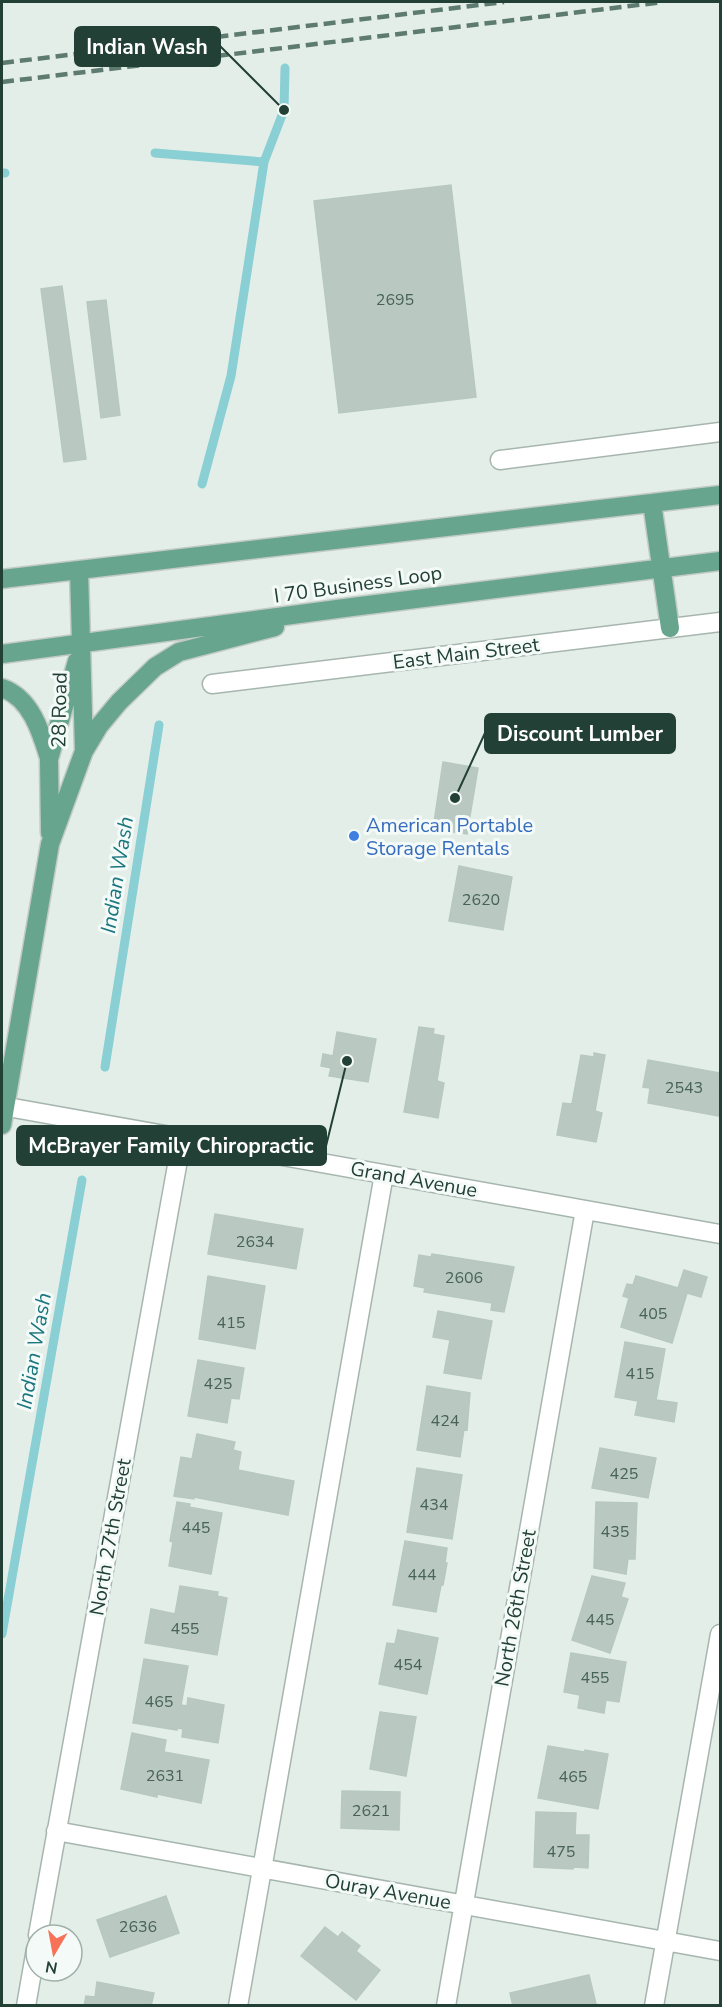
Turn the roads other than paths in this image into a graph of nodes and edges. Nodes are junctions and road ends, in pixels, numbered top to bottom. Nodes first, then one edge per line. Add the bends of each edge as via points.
1 (720, 432) edge
2 (500, 460) dead end
3 (720, 495) edge
4 (652, 503) junction
5 (720, 561) edge
6 (661, 568) junction
7 (79, 570) junction
8 (2, 579) edge
9 (352, 606) junction
10 (720, 622) edge
11 (670, 628) junction
12 (82, 644) junction
13 (2, 654) edge
14 (212, 684) dead end
15 (2, 688) edge
16 (84, 751) junction
17 (49, 759) junction
18 (50, 844) junction
19 (3, 1112) edge
20 (182, 1138) junction
21 (384, 1174) junction
22 (585, 1210) junction
23 (720, 1234) edge
24 (720, 1634) edge
25 (56, 1831) junction
26 (262, 1869) junction
27 (463, 1905) junction
28 (40, 1923) edge
29 (666, 1941) junction
30 (720, 1951) edge
31 (30, 1983) edge
32 (26, 2006) edge
33 (238, 2006) edge
34 (446, 2006) edge
35 (654, 2006) edge

1 - 2 street
3 - 4 main road
4 - 6 main road
4 - 7 main road
5 - 6 main road, I 70 Business Loop
6 - 9 main road, I 70 Business Loop
6 - 11 main road
7 - 8 main road
7 - 12 main road, 28 Road
9 - 12 main road, I 70 Business Loop
9 - 16 main road via 179,652 135,685 99,726
10 - 11 street, East Main Street
11 - 14 street, East Main Street
12 - 13 main road, I 70 Business Loop
12 - 16 main road, 28 Road
12 - 17 main road, 28 Road
15 - 17 main road via 29,710
16 - 18 main road, 28 Road
17 - 18 main road, 28 Road
18 - 19 main road, 28 Road
19 - 20 street, Grand Avenue
20 - 21 street, Grand Avenue
20 - 25 street, North 27th Street
21 - 22 street, Grand Avenue
21 - 26 street
22 - 23 street, Grand Avenue
22 - 27 street, North 26th Street
24 - 29 street
25 - 26 street, Ouray Avenue
25 - 28 street, North 27th Street
26 - 27 street, Ouray Avenue
26 - 33 street
27 - 29 street, Ouray Avenue
27 - 34 street, North 26th Street
29 - 30 street, Ouray Avenue
29 - 35 street
31 - 32 street

